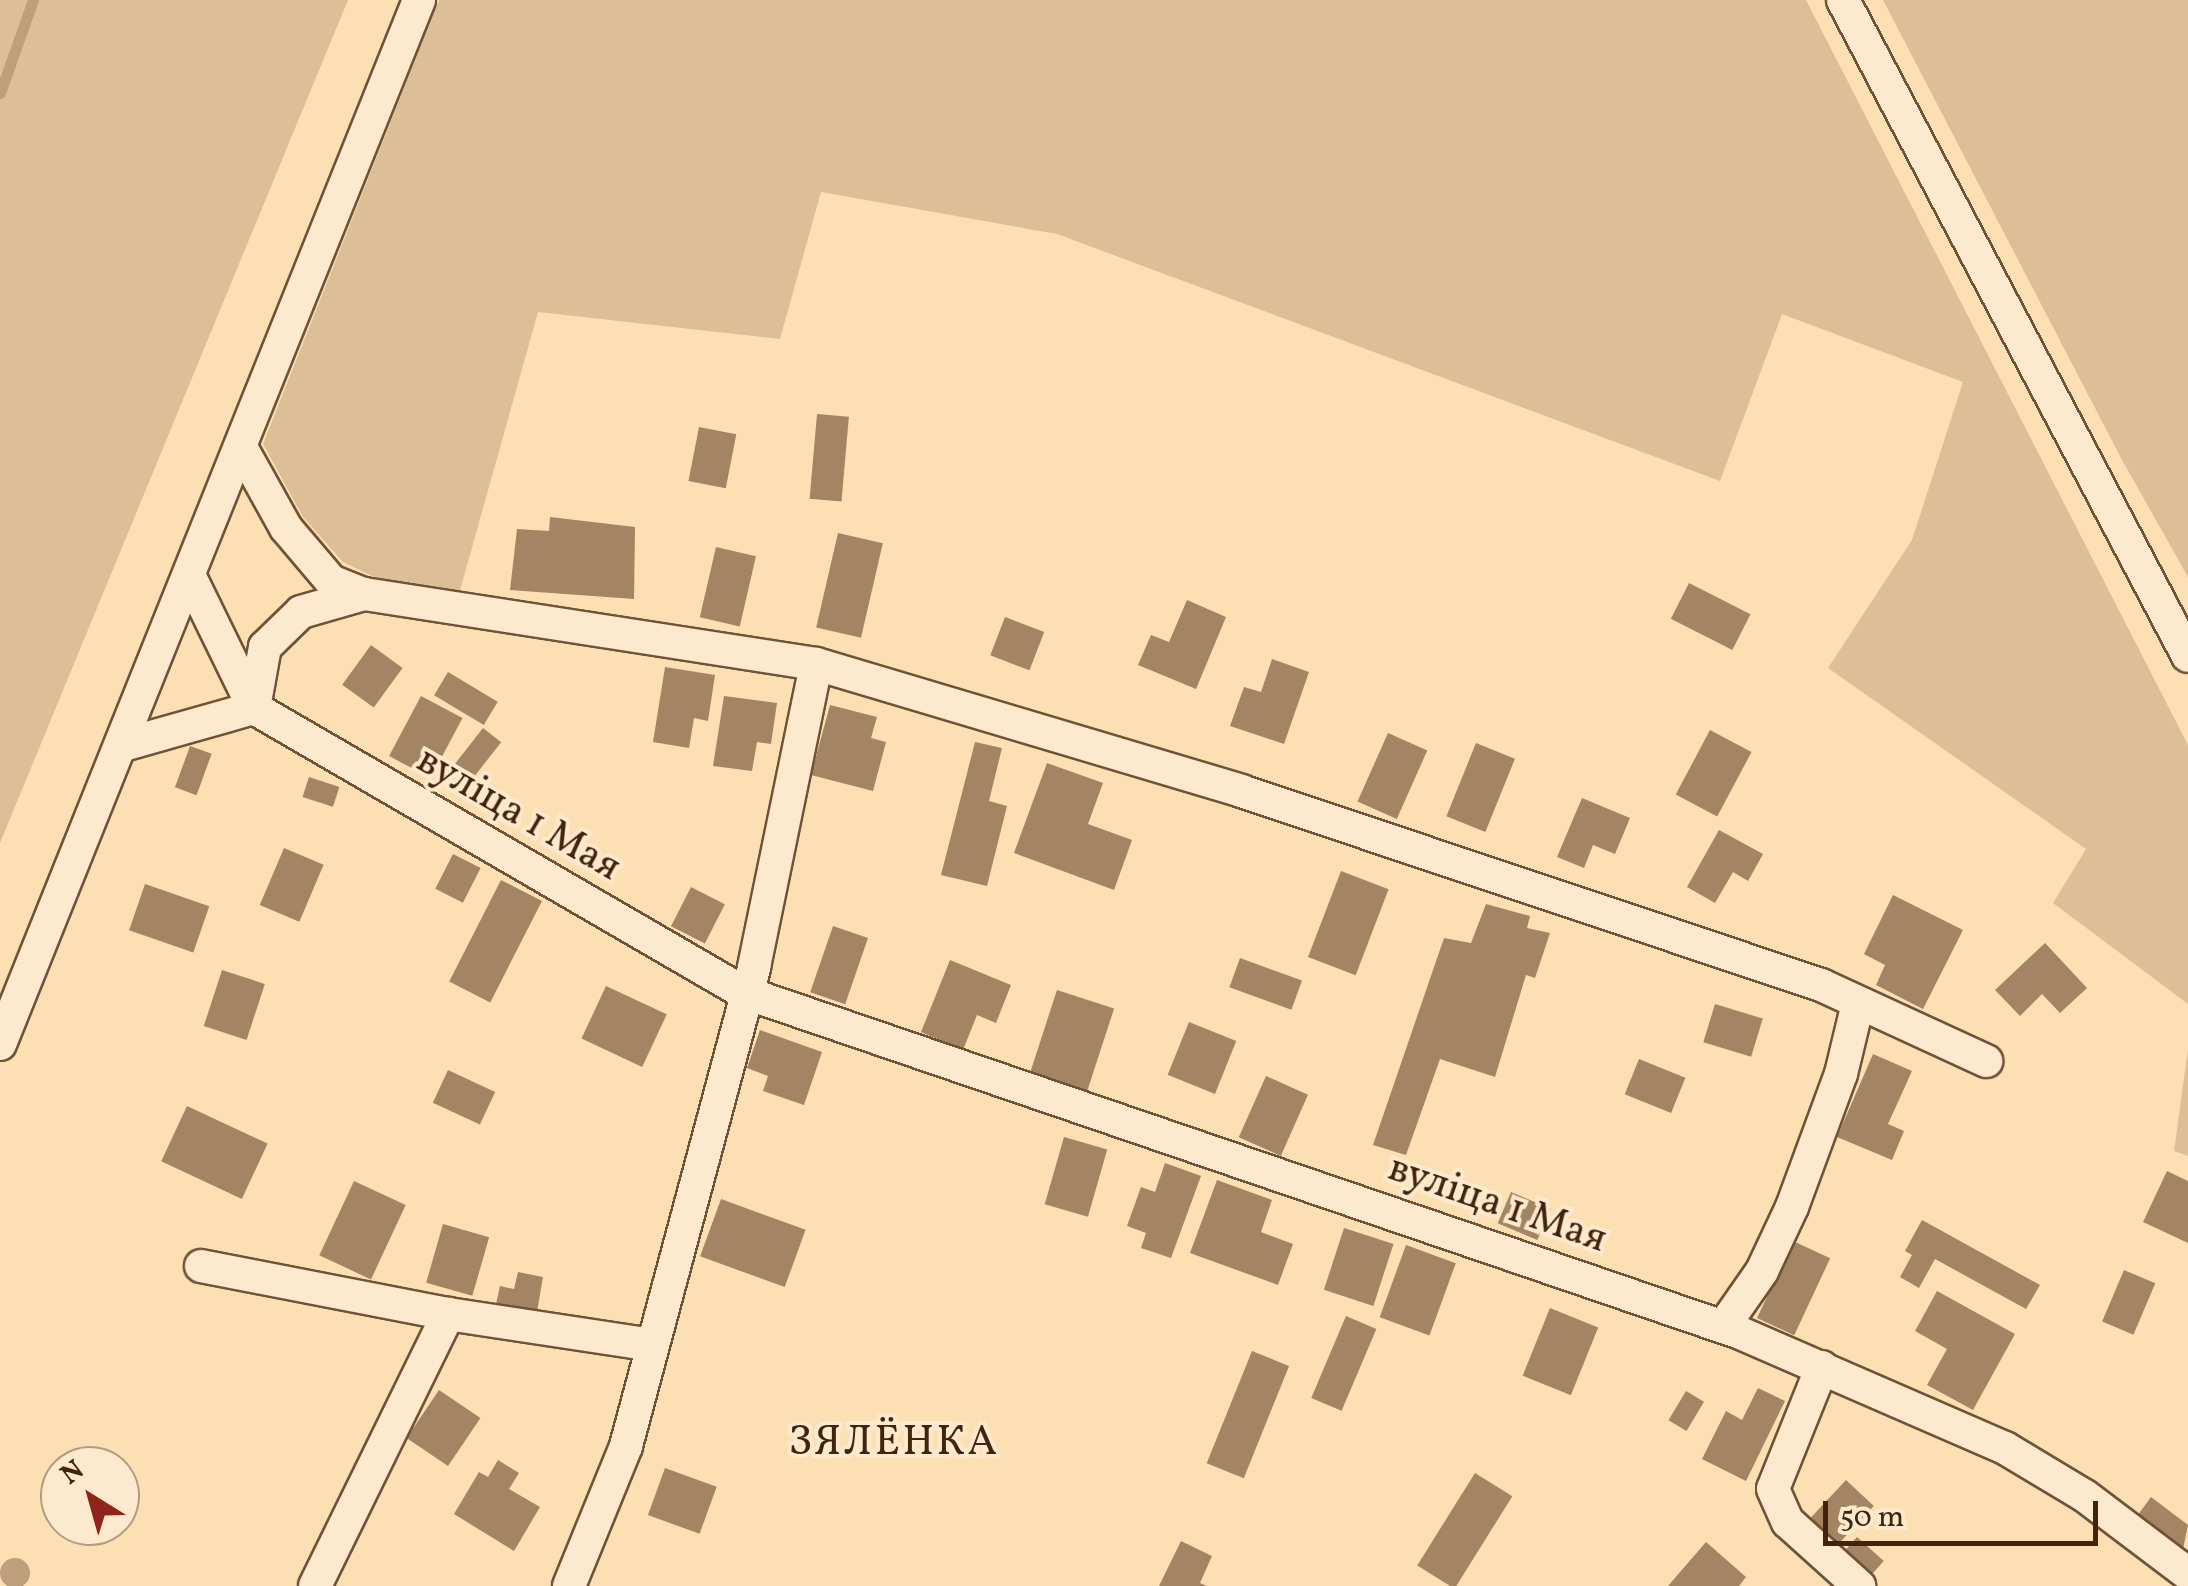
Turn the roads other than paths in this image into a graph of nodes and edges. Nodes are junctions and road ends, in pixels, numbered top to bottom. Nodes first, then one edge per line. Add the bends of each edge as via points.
1 (418, 0) edge
2 (1843, 0) edge
3 (242, 449) junction
4 (191, 579) junction
5 (364, 594) junction
6 (2188, 656) edge
7 (816, 664) junction
8 (254, 708) junction
9 (123, 745) junction
10 (742, 992) junction
11 (1858, 1003) junction
12 (0, 1044) edge
13 (1986, 1060) dead end
14 (201, 1266) dead end
15 (448, 1314) junction
16 (1723, 1327) junction
17 (652, 1345) junction
18 (1822, 1367) junction
19 (2188, 1574) edge
20 (315, 1586) edge
21 (568, 1586) edge
22 (1859, 1586) edge

1 - 3 street
2 - 6 street
3 - 4 street
3 - 5 street via 286,528 330,582
4 - 8 street
4 - 9 street
5 - 7 street
5 - 8 street via 301,612 264,646
7 - 10 street via 754,967
7 - 11 street via 1242,791
8 - 9 street
8 - 10 street, вуліца 1 Мая
9 - 12 street
10 - 16 street, вуліца 1 Мая
10 - 17 street
11 - 13 street
11 - 16 street via 1841,1074 1792,1207 1762,1271
14 - 15 street
15 - 17 street
15 - 20 street
16 - 18 street, вуліца 1 Мая
17 - 21 street via 626,1446
18 - 19 street, вуліца 1 Мая via 2005,1448 2084,1496
18 - 22 street via 1773,1489 1788,1522

